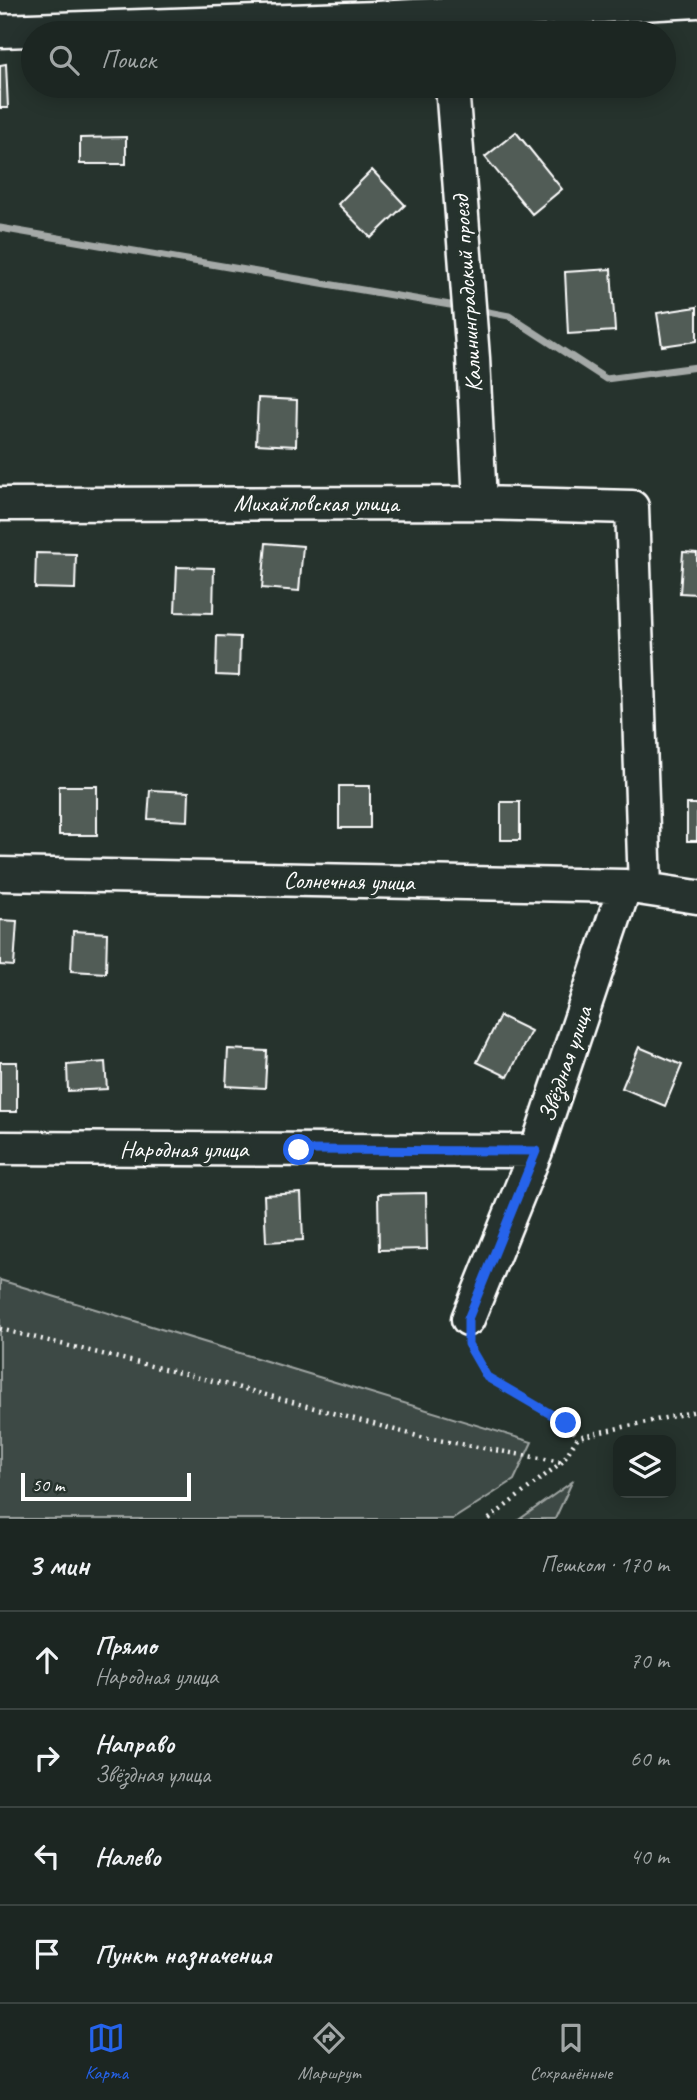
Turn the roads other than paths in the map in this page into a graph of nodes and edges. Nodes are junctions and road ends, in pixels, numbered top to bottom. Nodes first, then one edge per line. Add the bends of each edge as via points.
1 (697, 1) edge
2 (375, 9) edge
3 (170, 21) edge
4 (433, 21) edge
5 (480, 21) edge
6 (21, 30) edge
7 (0, 31) edge
8 (453, 98) edge
9 (480, 503) junction
10 (0, 504) edge
11 (0, 874) edge
12 (635, 887) junction
13 (697, 897) edge
14 (0, 1148) edge
15 (536, 1151) junction
16 (468, 1319) road end

1 - 5 street
2 - 3 street
2 - 4 street
6 - 7 street
8 - 9 street, Калининградский проезд
9 - 10 street, Михайловская улица
9 - 12 street, Михайловская улица via 632,507
11 - 12 street, Солнечная улица
12 - 13 street, Солнечная улица
12 - 15 street, Звёздная улица
14 - 15 street, Народная улица
15 - 16 street, Звёздная улица

